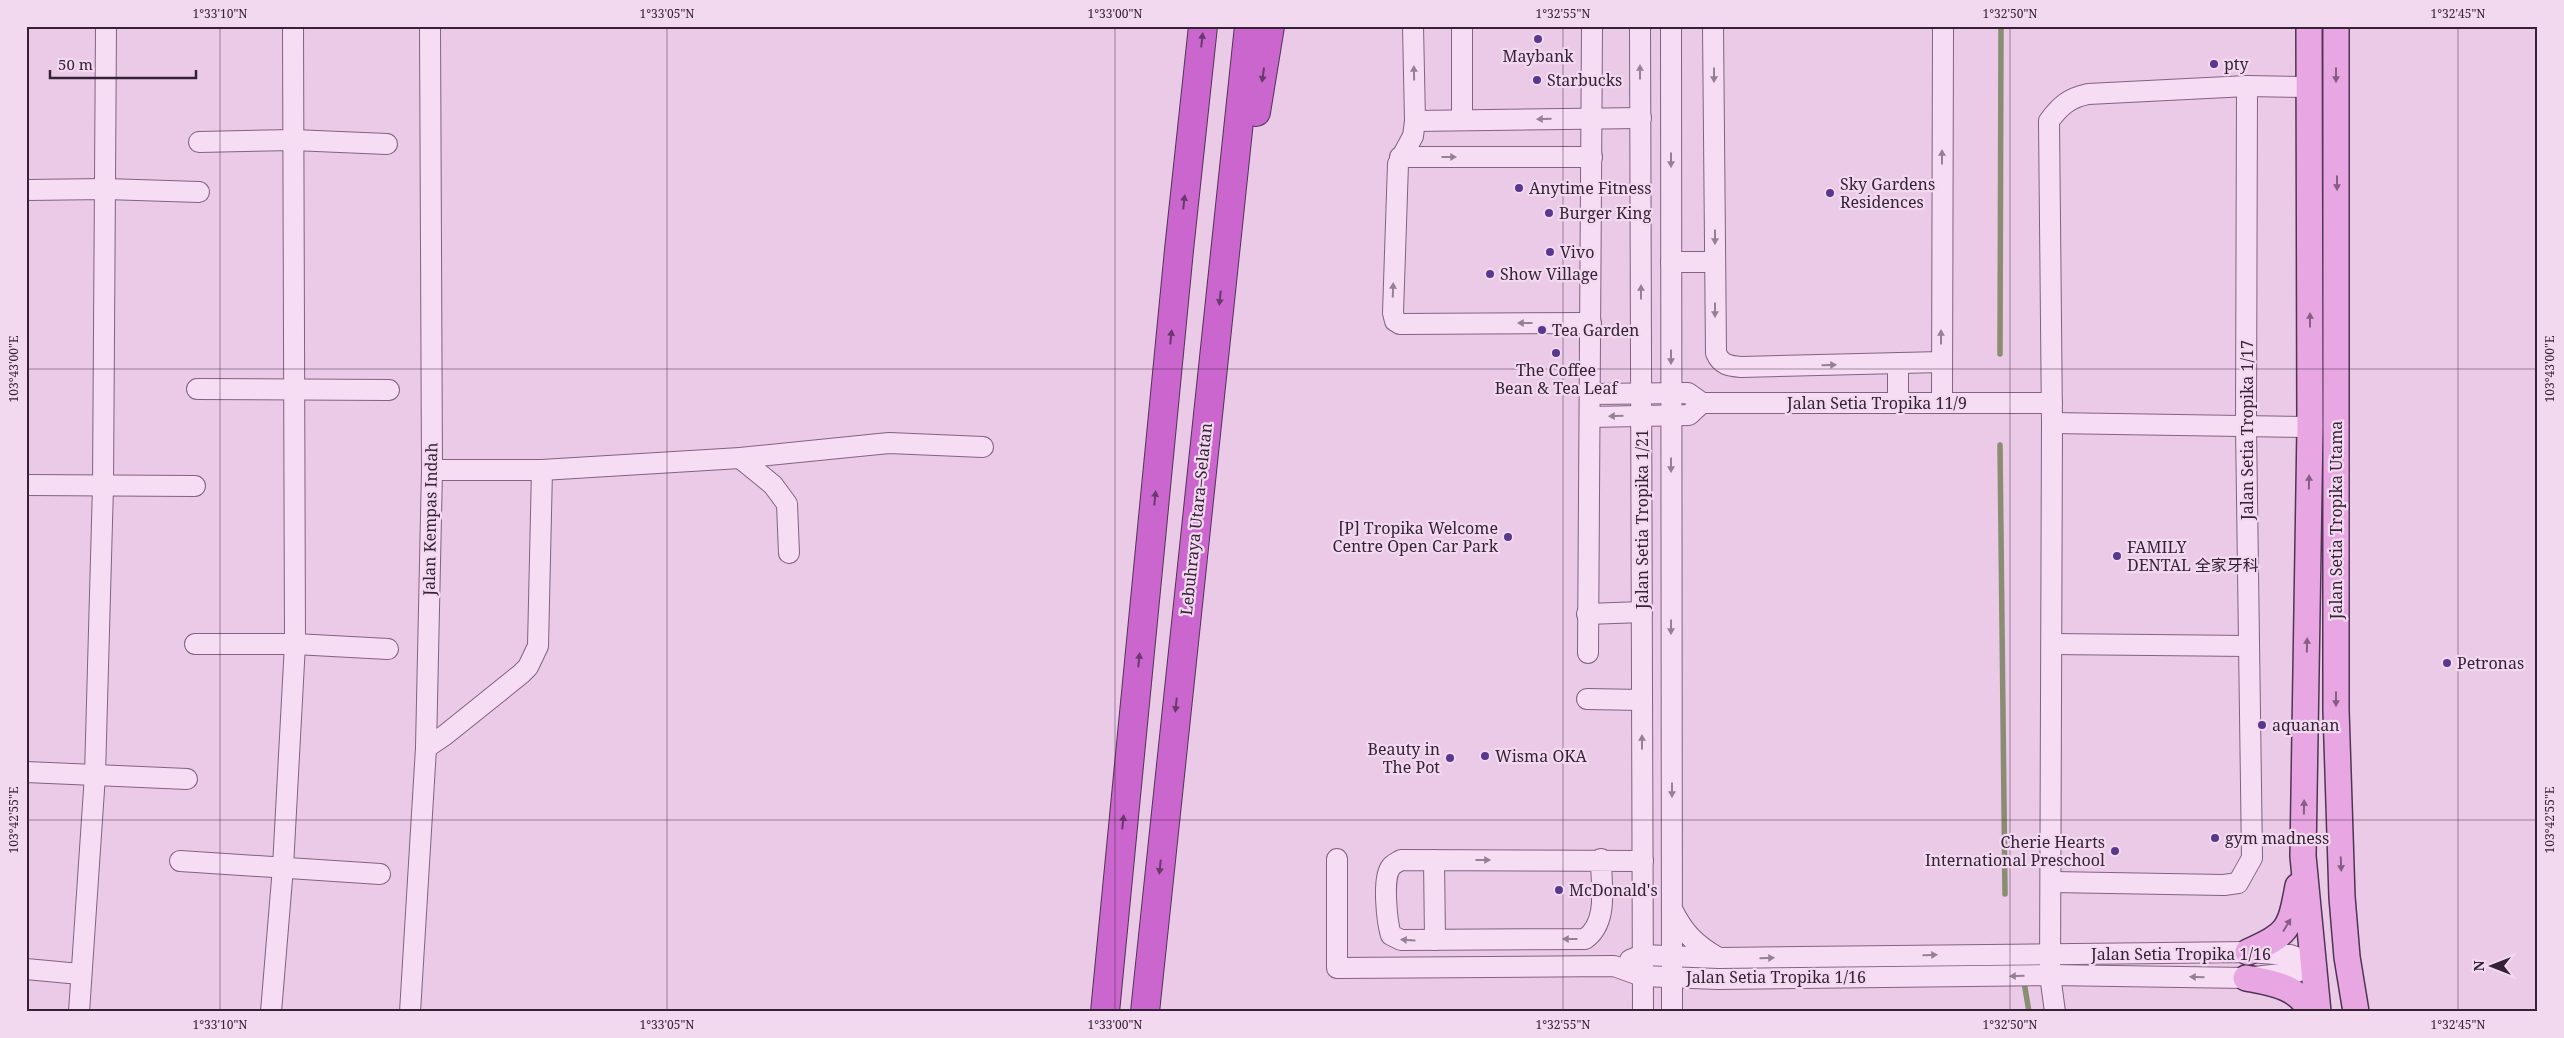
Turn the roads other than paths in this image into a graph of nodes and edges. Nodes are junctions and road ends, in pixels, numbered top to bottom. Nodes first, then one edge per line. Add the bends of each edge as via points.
1 (106, 26) edge
2 (293, 26) edge
3 (430, 26) edge
4 (1203, 26) edge
5 (1249, 26) edge
6 (1270, 26) edge
7 (1414, 26) edge
8 (1462, 26) edge
9 (1592, 26) edge
10 (1640, 26) edge
11 (1671, 26) edge
12 (1713, 26) edge
13 (1943, 26) edge
14 (2309, 26) edge
15 (2336, 26) edge
16 (2247, 86) junction
17 (2309, 87) junction
18 (1641, 118) junction
19 (1593, 119) junction
20 (1462, 120) junction
21 (1415, 121) junction
22 (293, 140) junction
23 (199, 142) dead end
24 (387, 144) dead end
25 (1400, 157) junction
26 (1592, 157) junction
27 (106, 189) junction
28 (26, 190) edge
29 (198, 192) dead end
30 (1226, 250) junction
31 (1671, 262) junction
32 (1715, 262) junction
33 (1591, 323) junction
34 (1941, 362) junction
35 (1898, 363) junction
36 (2310, 374) junction
37 (2337, 374) junction
38 (293, 388) junction
39 (197, 389) dead end
40 (389, 390) dead end
41 (1641, 393) junction
42 (1671, 393) junction
43 (1591, 394) junction
44 (1702, 403) junction
45 (1898, 403) junction
46 (1942, 403) junction
47 (2052, 413) junction
48 (1641, 416) junction
49 (1671, 416) junction
50 (1590, 417) junction
51 (2246, 426) junction
52 (2310, 427) junction
53 (983, 447) dead end
54 (740, 458) junction
55 (432, 470) junction
56 (542, 470) junction
57 (26, 485) edge
58 (103, 486) junction
59 (195, 486) dead end
60 (789, 553) dead end
61 (1642, 612) junction
62 (1587, 614) junction
63 (195, 644) dead end
64 (294, 644) junction
65 (2052, 644) junction
66 (2250, 646) junction
67 (388, 649) dead end
68 (1588, 653) dead end
69 (1587, 699) dead end
70 (1642, 700) junction
71 (426, 748) junction
72 (26, 772) edge
73 (95, 775) junction
74 (187, 779) dead end
75 (2303, 856) junction
76 (1337, 859) dead end
77 (1601, 859) junction
78 (1434, 860) junction
79 (1642, 861) junction
80 (180, 862) dead end
81 (283, 867) junction
82 (1119, 870) junction
83 (380, 874) dead end
84 (2052, 882) junction
85 (2342, 897) junction
86 (1672, 909) junction
87 (1642, 913) junction
88 (1442, 940) junction
89 (2248, 952) junction
90 (2050, 954) junction
91 (1642, 955) junction
92 (1672, 956) junction
93 (1719, 958) junction
94 (2314, 963) junction
95 (1614, 966) junction
96 (1450, 968) junction
97 (26, 969) edge
98 (80, 974) junction
99 (2050, 975) junction
100 (1642, 976) junction
101 (1672, 977) junction
102 (2246, 978) junction
103 (1718, 979) junction
104 (2356, 1010) edge
105 (1642, 1011) edge
106 (79, 1012) edge
107 (272, 1012) edge
108 (410, 1012) edge
109 (1091, 1012) edge
110 (1105, 1012) edge
111 (1145, 1012) edge
112 (1674, 1012) edge
113 (2055, 1012) edge
114 (2311, 1012) edge
115 (2318, 1012) edge

1 - 27 street
2 - 22 street
3 - 55 street, Jalan Kempas Indah
82 -> 4 highway
5 - 30 highway, Lebuhraya Utara–Selatan
6 -> 30 highway via 1261,92
21 -> 7 street
8 - 20 street
9 - 19 street
18 -> 10 street, Jalan Setia Tropika 1/21
11 -> 31 street, Jalan Setia Tropika 1/21
12 -> 32 street
34 -> 13 street
14 - 17 main road, Jalan Setia Tropika Utama
15 -> 37 main road, Jalan Setia Tropika Utama
16 - 17 street
16 - 47 street via 2088,94 2072,98 2049,121
16 - 51 street, Jalan Setia Tropika 1/17
36 -> 17 main road, Jalan Setia Tropika Utama
18 - 19 street
41 -> 18 street, Jalan Setia Tropika 1/21
19 -> 20 street
19 - 26 street
20 - 21 street
21 - 25 street via 1413,136
22 - 23 street
22 - 24 street
22 - 38 street
25 -> 26 street
33 -> 25 street via 1400,324 1395,321 1393,303
26 - 33 street
27 - 28 street
27 - 29 street
27 - 58 street
30 -> 111 highway, Lebuhraya Utara–Selatan
31 - 32 street
31 -> 42 street, Jalan Setia Tropika 1/21
32 -> 35 street via 1716,352 1723,364 1742,367
33 - 43 street
34 - 35 street
34 - 46 street
35 - 45 street
36 - 37 main road
36 - 52 main road, Jalan Setia Tropika Utama
37 -> 85 main road, Jalan Setia Tropika Utama via 2336,710
38 - 39 street
38 - 40 street
38 - 64 street
41 - 42 street
41 - 43 street
41 - 48 street, Jalan Setia Tropika 1/21
42 - 44 street via 1688,393
42 - 49 street, Jalan Setia Tropika 1/21
43 - 50 street
44 - 45 street, Jalan Setia Tropika 11/9
44 - 49 street via 1689,416
45 - 46 street, Jalan Setia Tropika 11/9
46 - 47 street, Jalan Setia Tropika 11/9
47 - 51 street, Jalan Setia Tropika 11/9
47 - 65 street
48 - 49 street
48 -> 50 street
48 - 61 street, Jalan Setia Tropika 1/21
49 -> 86 street, Jalan Setia Tropika 1/21
50 - 62 street
51 - 52 street, Jalan Setia Tropika 11/9
51 - 66 street, Jalan Setia Tropika 1/17
75 -> 52 main road, Jalan Setia Tropika Utama
53 - 54 street via 889,443
54 - 56 street
54 - 60 street via 773,485 787,504
55 - 56 street
55 - 71 street, Jalan Kempas Indah
56 - 71 street via 538,646 533,658 512,682
57 - 58 street
58 - 59 street
58 - 73 street
61 - 62 street
61 - 70 street, Jalan Setia Tropika 1/21
62 - 68 street
63 - 64 street
64 - 67 street
64 - 81 street
65 - 66 street
65 - 84 street
66 - 84 street, Jalan Setia Tropika 1/17 via 2252,858 2238,883 2224,886
69 - 70 street
79 -> 70 street, Jalan Setia Tropika 1/21
71 - 108 street, Jalan Kempas Indah
72 - 73 street
73 - 74 street
73 - 98 street
89 -> 75 main road via 2275,940 2287,928 2293,913
75 - 94 main road, Jalan Setia Tropika Utama
76 - 96 street via 1337,968
78 -> 77 street
77 - 79 street
77 -> 88 street via 1600,920 1585,939
78 - 88 street
88 -> 78 street via 1401,940 1391,935 1387,924 1390,868 1401,860
79 - 87 street, Jalan Setia Tropika 1/21
80 - 81 street
81 - 83 street
81 - 107 street
82 - 109 highway
82 - 110 highway
84 - 90 street
85 - 94 main road via 2328,948
85 - 104 main road, Jalan Setia Tropika Utama
86 - 92 street, Jalan Setia Tropika 1/21
86 - 93 street via 1698,946
87 - 91 street, Jalan Setia Tropika 1/21
87 - 95 street via 1633,937
88 - 96 street
89 - 90 street, Jalan Setia Tropika 1/16
89 - 94 street, Jalan Setia Tropika 1/16 via 2290,955
93 -> 90 street, Jalan Setia Tropika 1/16
90 - 99 street
91 - 92 street, Jalan Setia Tropika 1/16
91 - 95 street
91 - 100 street, Jalan Setia Tropika 1/21
92 - 93 street, Jalan Setia Tropika 1/16
92 - 101 street, Jalan Setia Tropika 1/21
94 - 102 street, Jalan Setia Tropika 1/16 via 2297,972
94 - 104 main road via 2331,973
94 - 115 main road, Jalan Setia Tropika Utama
95 - 96 street
95 - 100 street, Jalan Setia Tropika 1/16
95 - 105 street via 1633,989
97 - 98 street
98 - 106 street
102 -> 99 street, Jalan Setia Tropika 1/16
99 -> 103 street, Jalan Setia Tropika 1/16
99 - 113 street
100 - 101 street, Jalan Setia Tropika 1/16
100 - 105 street, Jalan Setia Tropika 1/21
101 - 103 street, Jalan Setia Tropika 1/16
101 - 112 street, Jalan Setia Tropika 1/21
102 - 114 main road via 2279,984 2296,992
103 - 112 street via 1692,989

